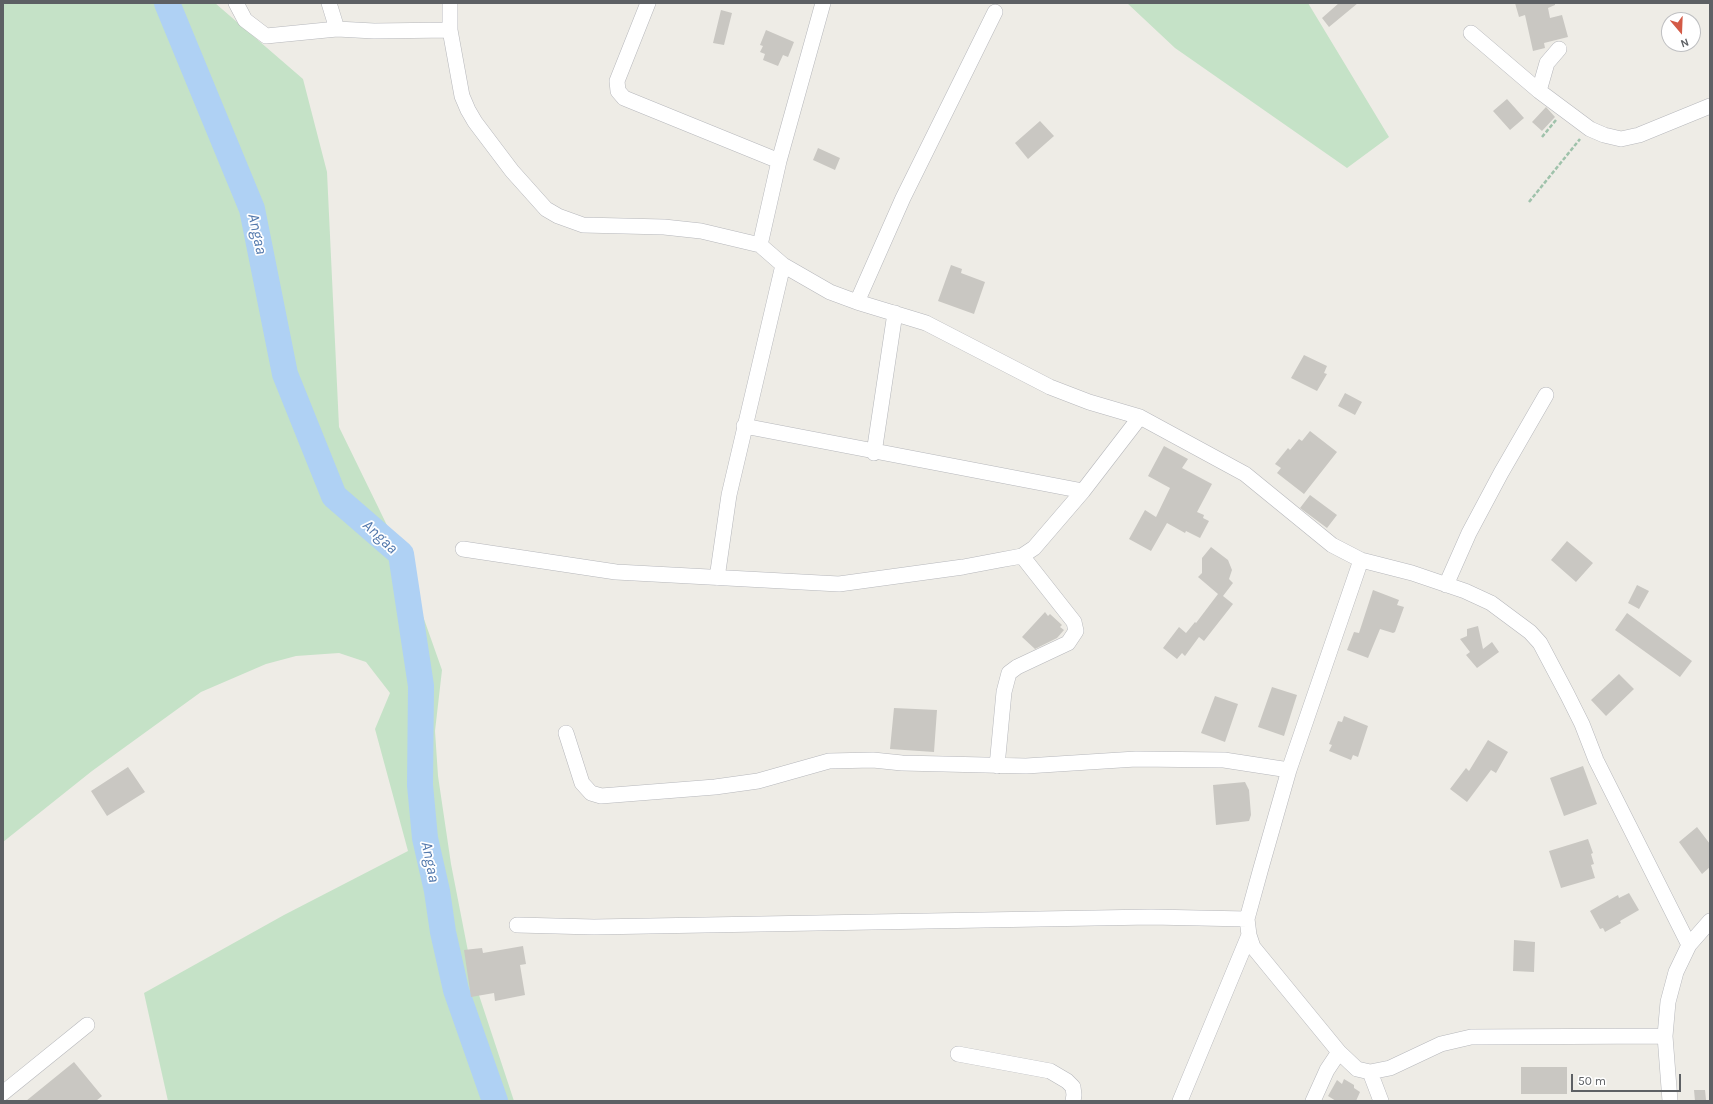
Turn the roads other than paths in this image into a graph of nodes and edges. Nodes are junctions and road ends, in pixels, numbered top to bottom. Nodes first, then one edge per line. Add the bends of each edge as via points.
1 (236, 3) edge
2 (328, 3) edge
3 (450, 3) edge
4 (648, 3) edge
5 (823, 3) edge
6 (995, 12) dead end
7 (337, 29) junction
8 (450, 30) junction
9 (1470, 33) dead end
10 (1559, 49) dead end
11 (1539, 91) junction
12 (1710, 106) edge
13 (779, 161) junction
14 (760, 245) junction
15 (783, 265) junction
16 (856, 302) junction
17 (895, 313) junction
18 (1546, 395) dead end
19 (1140, 417) junction
20 (744, 426) junction
21 (874, 452) junction
22 (1083, 491) junction
23 (463, 549) dead end
24 (1022, 556) junction
25 (1361, 560) junction
26 (717, 578) junction
27 (1446, 585) junction
28 (566, 732) dead end
29 (997, 766) junction
30 (1289, 770) junction
31 (1247, 919) junction
32 (1710, 921) edge
33 (518, 925) dead end
34 (1249, 935) junction
35 (1689, 945) junction
36 (87, 1025) dead end
37 (1665, 1036) junction
38 (1339, 1052) junction
39 (958, 1054) dead end
40 (1370, 1072) junction
41 (3, 1093) edge
42 (1072, 1101) edge
43 (1180, 1101) edge
44 (1312, 1101) edge
45 (1381, 1101) edge
46 (1670, 1101) edge

1 - 7 street via 244,20 266,36
2 - 7 street
3 - 8 street
4 - 13 street via 617,81 618,91 624,98
5 - 13 street
6 - 16 street via 903,198
7 - 8 street
8 - 14 street via 462,96 468,110 492,146 546,209 563,219 583,225 664,227 702,231
9 - 11 street
10 - 11 street via 1548,64
11 - 12 street via 1590,129 1620,138 1639,135
13 - 14 street
14 - 15 street
15 - 16 street via 830,292
15 - 20 street
16 - 17 street
17 - 19 street via 926,323 1050,387 1088,402
17 - 21 street
18 - 27 street via 1469,533
19 - 22 street
19 - 25 street via 1245,474 1332,545
20 - 21 street
20 - 26 street via 729,495
21 - 22 street
22 - 24 street via 1034,548
23 - 26 street via 616,572
24 - 26 street via 838,584
24 - 29 street via 1074,622 1076,631 1068,643 1009,673 1004,692
25 - 27 street
25 - 30 street
27 - 35 street via 1491,603 1530,632 1540,643
28 - 29 street via 582,783 591,793 601,796 758,781 829,761 873,760
29 - 30 street via 1136,759 1224,760
30 - 31 street
31 - 33 street via 1151,917 594,927
31 - 34 street
32 - 35 street
34 - 38 street via 1253,947 1262,959
34 - 43 street
35 - 37 street via 1676,972 1668,1002
36 - 41 street
37 - 40 street via 1471,1037 1441,1044 1390,1068
37 - 46 street
38 - 40 street via 1357,1069
38 - 44 street
39 - 42 street via 1050,1071 1073,1087
40 - 45 street

